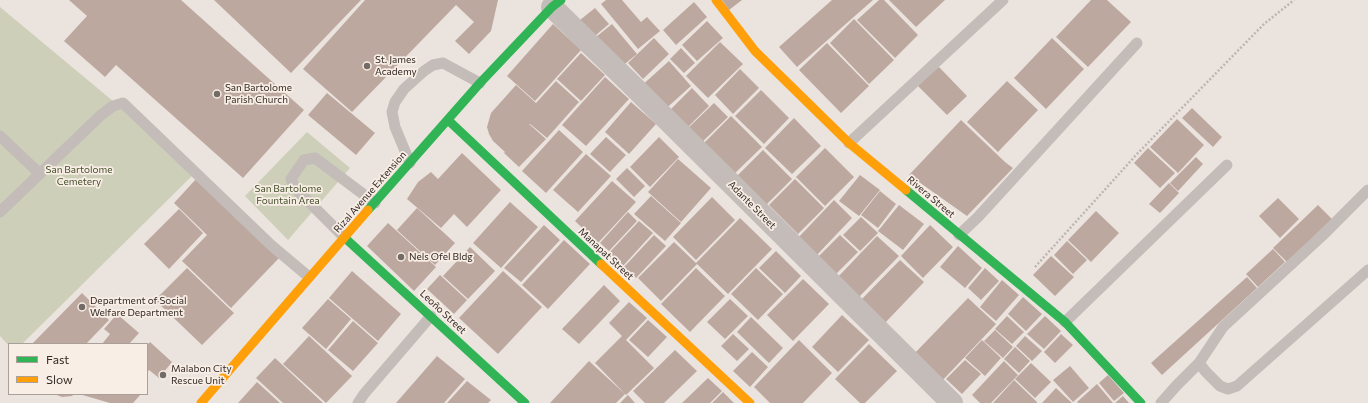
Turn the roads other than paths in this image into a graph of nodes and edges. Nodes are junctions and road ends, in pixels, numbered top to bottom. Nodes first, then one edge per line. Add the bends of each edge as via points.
1 (716, 0) edge
2 (1003, 0) edge
3 (552, 2) edge
4 (1137, 43) dead end
5 (480, 83) junction
6 (448, 120) junction
7 (0, 136) edge
8 (849, 143) junction
9 (410, 164) junction
10 (1227, 165) dead end
11 (40, 174) junction
12 (1368, 190) edge
13 (375, 203) junction
14 (0, 212) edge
15 (959, 235) junction
16 (345, 238) junction
17 (1368, 271) edge
18 (309, 278) junction
19 (431, 316) junction
20 (1065, 322) junction
21 (1199, 363) junction
22 (201, 403) edge
23 (358, 403) edge
24 (525, 403) edge
25 (750, 403) edge
26 (952, 403) edge
27 (1141, 403) edge
28 (1161, 403) edge

1 - 8 main road, Rivera Street via 755,51
2 - 8 lane
3 - 5 main road, Rizal Avenue Extension
3 - 26 street, Adante Street
4 - 15 lane
5 - 6 main road, Rizal Avenue Extension
5 - 9 lane via 443,64 424,71 404,89 392,112 395,127
6 - 9 main road, Rizal Avenue Extension
6 - 25 main road, Manapat Street
7 - 11 lane
8 - 15 main road, Rivera Street
9 - 13 main road, Rizal Avenue Extension
10 - 20 lane
11 - 14 lane
11 - 18 lane via 101,115 112,106 124,103
12 - 21 lane via 1223,328
13 - 16 main road, Rizal Avenue Extension
13 - 16 lane via 315,158 304,160 291,179 295,188
15 - 20 main road, Rivera Street
16 - 18 main road, Rizal Avenue Extension
16 - 19 main road, Leoño Street
17 - 21 lane via 1237,386 1228,389 1220,386
18 - 22 main road, Rizal Avenue Extension
19 - 23 lane
19 - 24 main road, Leoño Street
20 - 27 main road, Rivera Street
21 - 28 lane

